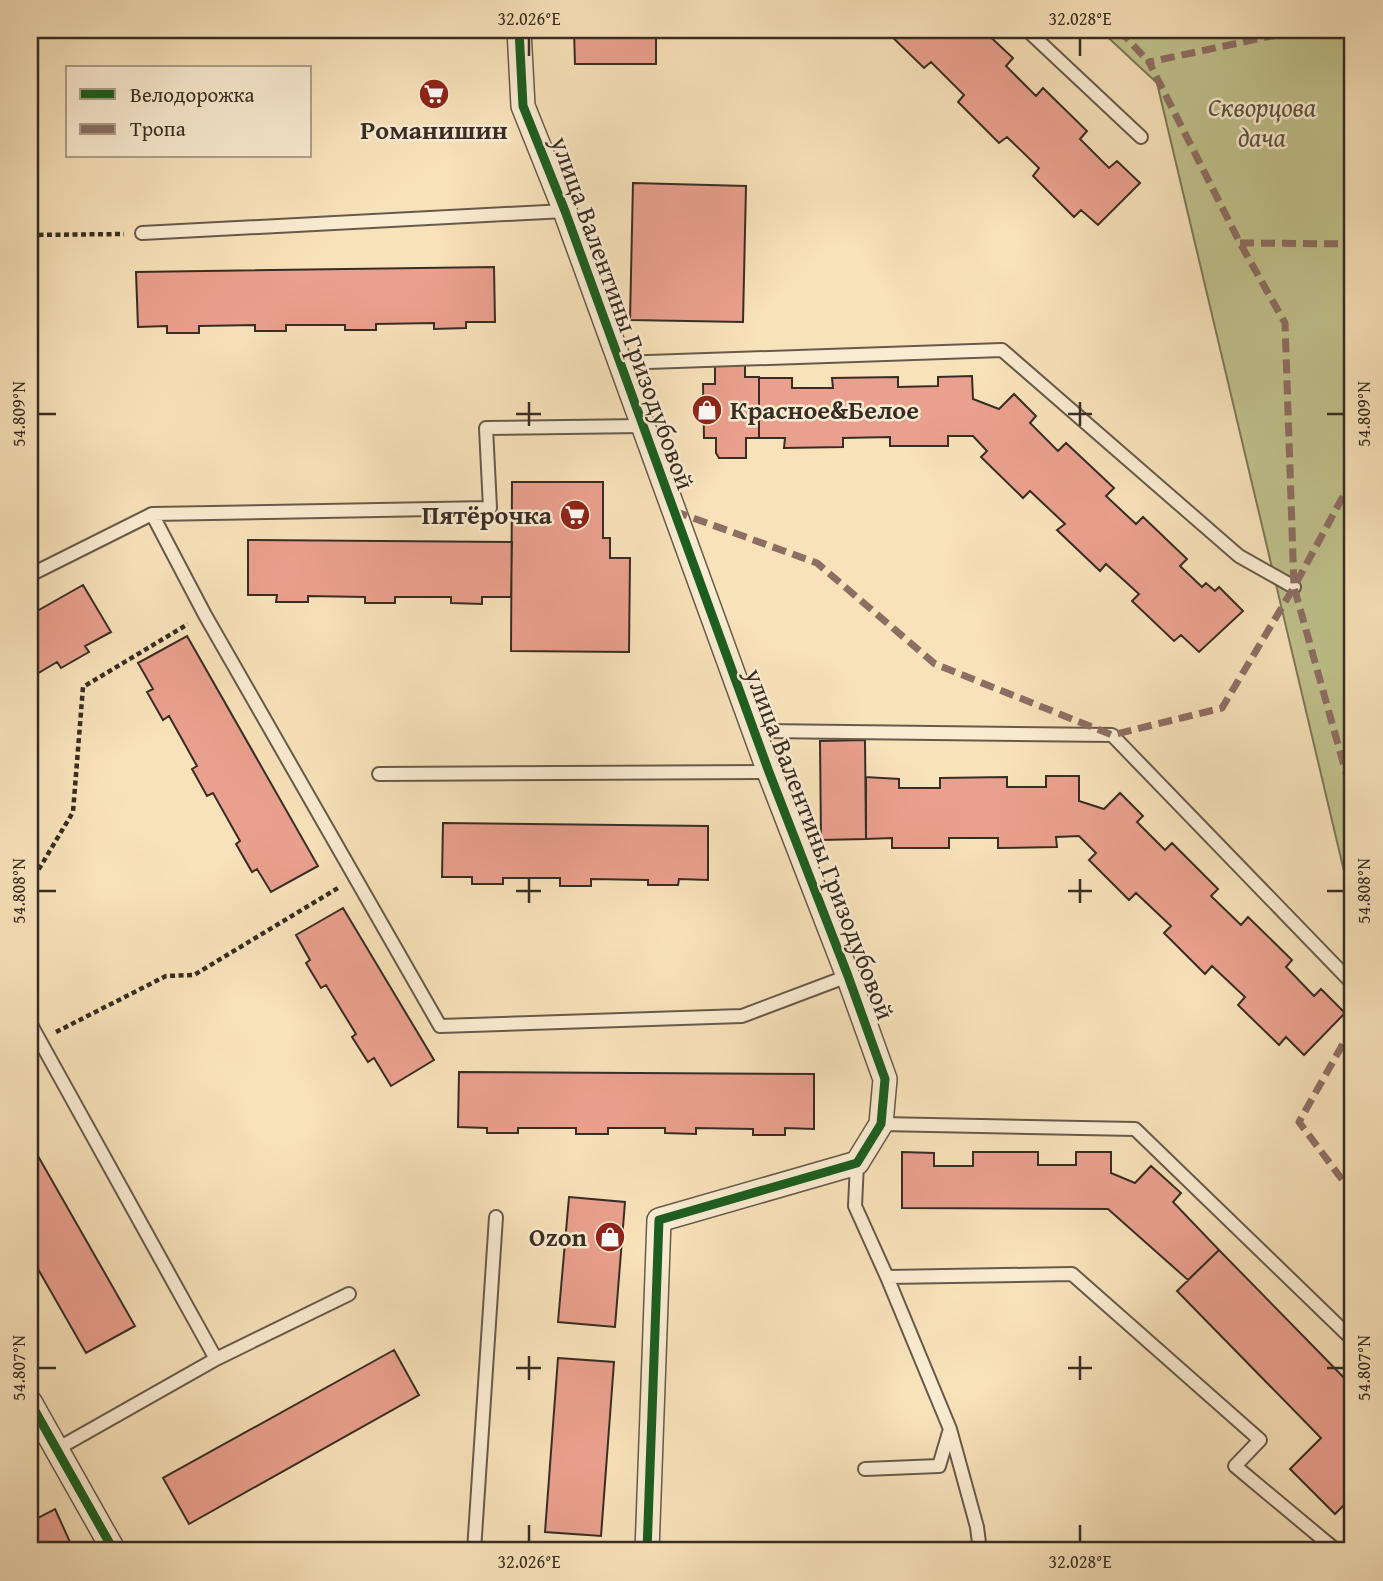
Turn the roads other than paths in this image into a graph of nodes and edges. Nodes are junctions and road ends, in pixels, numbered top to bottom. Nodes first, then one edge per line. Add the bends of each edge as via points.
1 (519, 30) edge
2 (1027, 30) edge
3 (1141, 138) dead end
4 (565, 211) junction
5 (142, 233) road end
6 (619, 363) junction
7 (643, 426) junction
8 (152, 514) junction
9 (30, 575) edge
10 (1294, 587) dead end
11 (754, 731) junction
12 (769, 772) junction
13 (379, 774) dead end
14 (848, 976) junction
15 (1353, 984) edge
16 (30, 1024) edge
17 (34, 1043) edge
18 (881, 1124) junction
19 (857, 1163) junction
20 (496, 1217) dead end
21 (887, 1277) junction
22 (349, 1294) dead end
23 (1353, 1340) edge
24 (216, 1359) junction
25 (30, 1402) edge
26 (950, 1429) junction
27 (57, 1449) junction
28 (865, 1469) dead end
29 (114, 1551) edge
30 (474, 1551) edge
31 (647, 1551) edge
32 (980, 1551) edge
33 (1337, 1551) edge

1 - 4 street, улица Валентины Гризодубовой via 523,106
2 - 3 lane
4 - 5 lane
4 - 6 street, улица Валентины Гризодубовой
6 - 7 street, улица Валентины Гризодубовой
6 - 10 lane via 1002,350 1239,556
7 - 8 lane via 486,428 490,508
7 - 11 street, улица Валентины Гризодубовой
8 - 9 lane
8 - 14 lane via 440,1026 742,1016
11 - 12 street, улица Валентины Гризодубовой
11 - 15 lane via 1112,735
12 - 13 lane
12 - 14 street, улица Валентины Гризодубовой
14 - 18 street, улица Валентины Гризодубовой via 885,1079
16 - 17 lane
17 - 24 lane
18 - 19 street, улица Валентины Гризодубовой
18 - 23 lane via 1135,1129
19 - 21 lane via 855,1206
19 - 31 street via 659,1220
20 - 30 lane
21 - 26 lane
21 - 33 lane via 1072,1274 1260,1440 1236,1466
22 - 24 lane
24 - 27 lane
25 - 27 street
26 - 28 lane via 939,1466
26 - 32 lane
27 - 29 street

